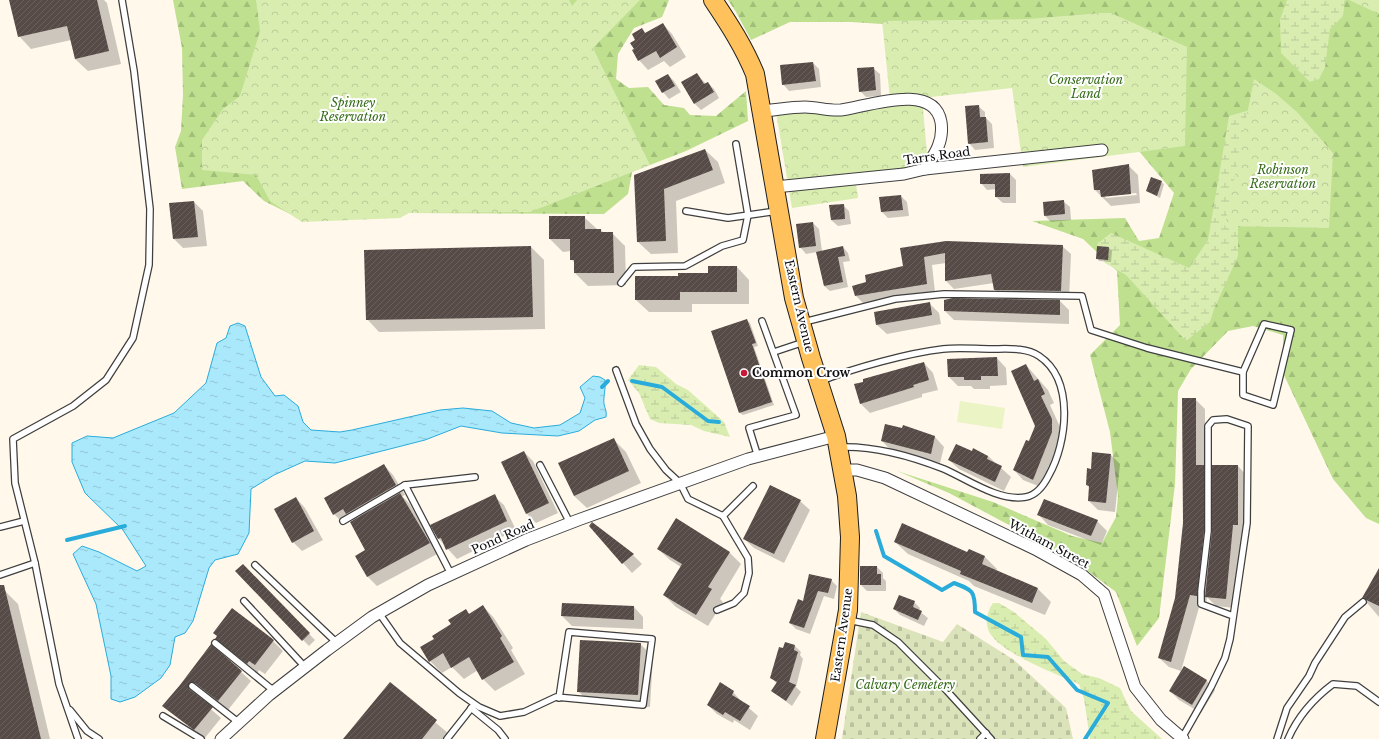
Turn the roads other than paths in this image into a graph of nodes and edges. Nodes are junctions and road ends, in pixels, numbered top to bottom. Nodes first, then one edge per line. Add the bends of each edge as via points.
1 (122, 0) edge
2 (713, 0) edge
3 (762, 111) junction
4 (736, 144) dead end
5 (1102, 150) dead end
6 (925, 169) junction
7 (776, 187) junction
8 (779, 210) junction
9 (686, 211) dead end
10 (748, 215) junction
11 (621, 283) dead end
12 (762, 321) dead end
13 (801, 322) junction
14 (806, 341) junction
15 (774, 352) junction
16 (616, 370) dead end
17 (1242, 372) junction
18 (819, 382) junction
19 (838, 441) junction
20 (758, 457) junction
21 (540, 465) dead end
22 (843, 470) junction
23 (475, 477) dead end
24 (680, 483) junction
25 (405, 485) junction
26 (753, 486) dead end
27 (723, 516) junction
28 (24, 521) junction
29 (343, 521) dead end
30 (570, 522) junction
31 (0, 527) edge
32 (34, 563) junction
33 (255, 565) dead end
34 (451, 574) junction
35 (0, 575) edge
36 (244, 601) dead end
37 (1363, 602) dead end
38 (717, 610) dead end
39 (379, 613) junction
40 (1233, 616) junction
41 (846, 619) junction
42 (215, 643) dead end
43 (337, 643) junction
44 (305, 667) junction
45 (192, 686) dead end
46 (274, 691) junction
47 (558, 698) junction
48 (1379, 702) edge
49 (67, 706) junction
50 (473, 706) junction
51 (163, 716) dead end
52 (238, 722) junction
53 (986, 734) junction
54 (78, 739) edge
55 (99, 739) edge
56 (201, 739) edge
57 (221, 739) edge
58 (447, 739) edge
59 (505, 739) edge
60 (825, 739) edge
61 (980, 739) edge
62 (991, 739) edge
63 (1183, 739) edge
64 (1276, 739) edge
65 (1288, 739) edge

1 - 28 lane via 134,71 150,210 149,265 133,338 106,380 73,406 13,439 15,484
2 - 3 main road, Eastern Avenue via 748,56 755,74
3 - 6 street via 806,107 840,110 904,99 919,101 933,106 940,116 942,128 941,142
3 - 7 main road, Eastern Avenue
4 - 10 lane
5 - 6 street, Tarrs Road
6 - 7 street, Tarrs Road via 904,174
7 - 8 main road, Eastern Avenue
8 - 10 lane
8 - 13 main road, Eastern Avenue via 794,298
9 - 10 lane via 728,218
10 - 11 lane via 743,240 722,246 685,266 634,267
12 - 15 lane
13 - 14 main road, Eastern Avenue
13 - 17 lane via 895,299 944,294 1082,296 1091,330 1147,348
14 - 15 lane
14 - 18 main road, Eastern Avenue
15 - 20 lane via 796,415 749,428
16 - 24 lane via 636,424 650,449
17 - 17 lane via 1243,395 1273,405 1291,330 1264,324
18 - 19 main road, Eastern Avenue
18 - 19 lane via 870,365 944,349 1015,349 1038,356 1051,368 1062,393 1064,431 1054,466 1035,494 1025,497 1008,496 982,488 944,469 904,456
19 - 20 street, Pond Road
19 - 22 main road, Eastern Avenue
20 - 24 street, Pond Road
21 - 30 lane
22 - 41 main road, Eastern Avenue via 850,537
22 - 63 street, Witham Street via 857,470 885,478 1035,549 1082,575 1104,594 1135,687 1161,720
23 - 25 lane
24 - 27 lane via 688,499
24 - 30 street, Pond Road
25 - 29 lane
25 - 34 lane
26 - 27 lane
27 - 38 lane via 748,558 749,573 744,593 734,603
28 - 31 lane
28 - 32 lane
30 - 34 street, Pond Road
32 - 35 lane
32 - 49 lane via 59,684
33 - 43 lane
34 - 39 street, Pond Road
36 - 44 lane
37 - 64 lane via 1345,617 1315,663 1287,708
39 - 43 street, Pond Road
39 - 50 lane via 400,643
40 - 40 lane via 1247,523 1248,426 1227,419 1213,420 1208,426 1208,531 1201,604
40 - 63 lane via 1225,658
41 - 53 lane via 873,625 898,642
41 - 60 main road, Eastern Avenue
42 - 46 lane
43 - 44 street, Pond Road
44 - 46 street, Pond Road
45 - 52 lane
46 - 52 street, Pond Road
47 - 47 lane via 643,705 652,639 569,632
47 - 50 lane via 524,712 500,716
48 - 65 lane via 1357,686 1333,684 1300,715
49 - 54 lane
49 - 55 lane via 87,731
50 - 58 lane
50 - 59 lane
51 - 56 lane
52 - 57 street, Pond Road
53 - 61 lane
53 - 62 lane

